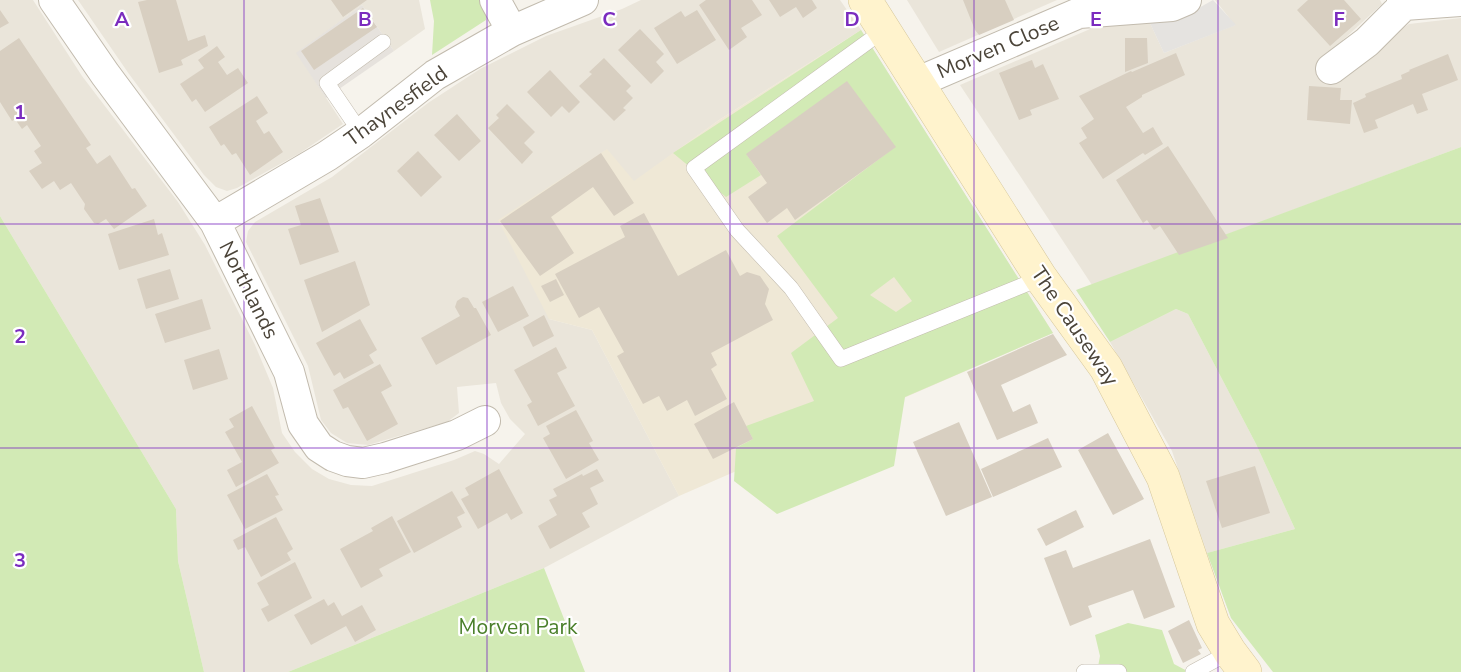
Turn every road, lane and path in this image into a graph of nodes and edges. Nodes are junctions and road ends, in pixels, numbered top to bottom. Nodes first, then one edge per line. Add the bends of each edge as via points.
1 (54, 0) edge
2 (495, 0) edge
3 (583, 0) edge
4 (865, 0) edge
5 (1186, 0) edge
6 (1461, 2) edge
7 (1403, 3) edge
8 (884, 30) junction
9 (512, 31) junction
10 (383, 42) dead end
11 (1331, 69) dead end
12 (918, 82) junction
13 (361, 133) junction
14 (215, 222) junction
15 (1041, 278) junction
16 (485, 421) dead end
17 (1238, 662) edge
18 (1084, 672) edge
19 (1119, 672) edge
20 (1193, 672) edge

1 - 14 street, Northlands
2 - 9 street
3 - 9 street, Thaynesfield
4 - 8 main road, The Causeway
5 - 12 street, Morven Close via 1172,6 1079,13
6 - 7 street
7 - 11 street via 1367,42
8 - 12 main road, The Causeway
8 - 15 lane via 694,168 737,230 791,288 841,359
9 - 13 street, Thaynesfield via 435,75
10 - 13 lane via 327,83
12 - 15 main road, The Causeway
13 - 14 street, Thaynesfield
14 - 16 street, Northlands via 289,372 303,424 319,447 340,459 363,463 457,435
15 - 17 main road, The Causeway via 1106,368 1163,477 1213,624
17 - 20 lane
18 - 19 lane

